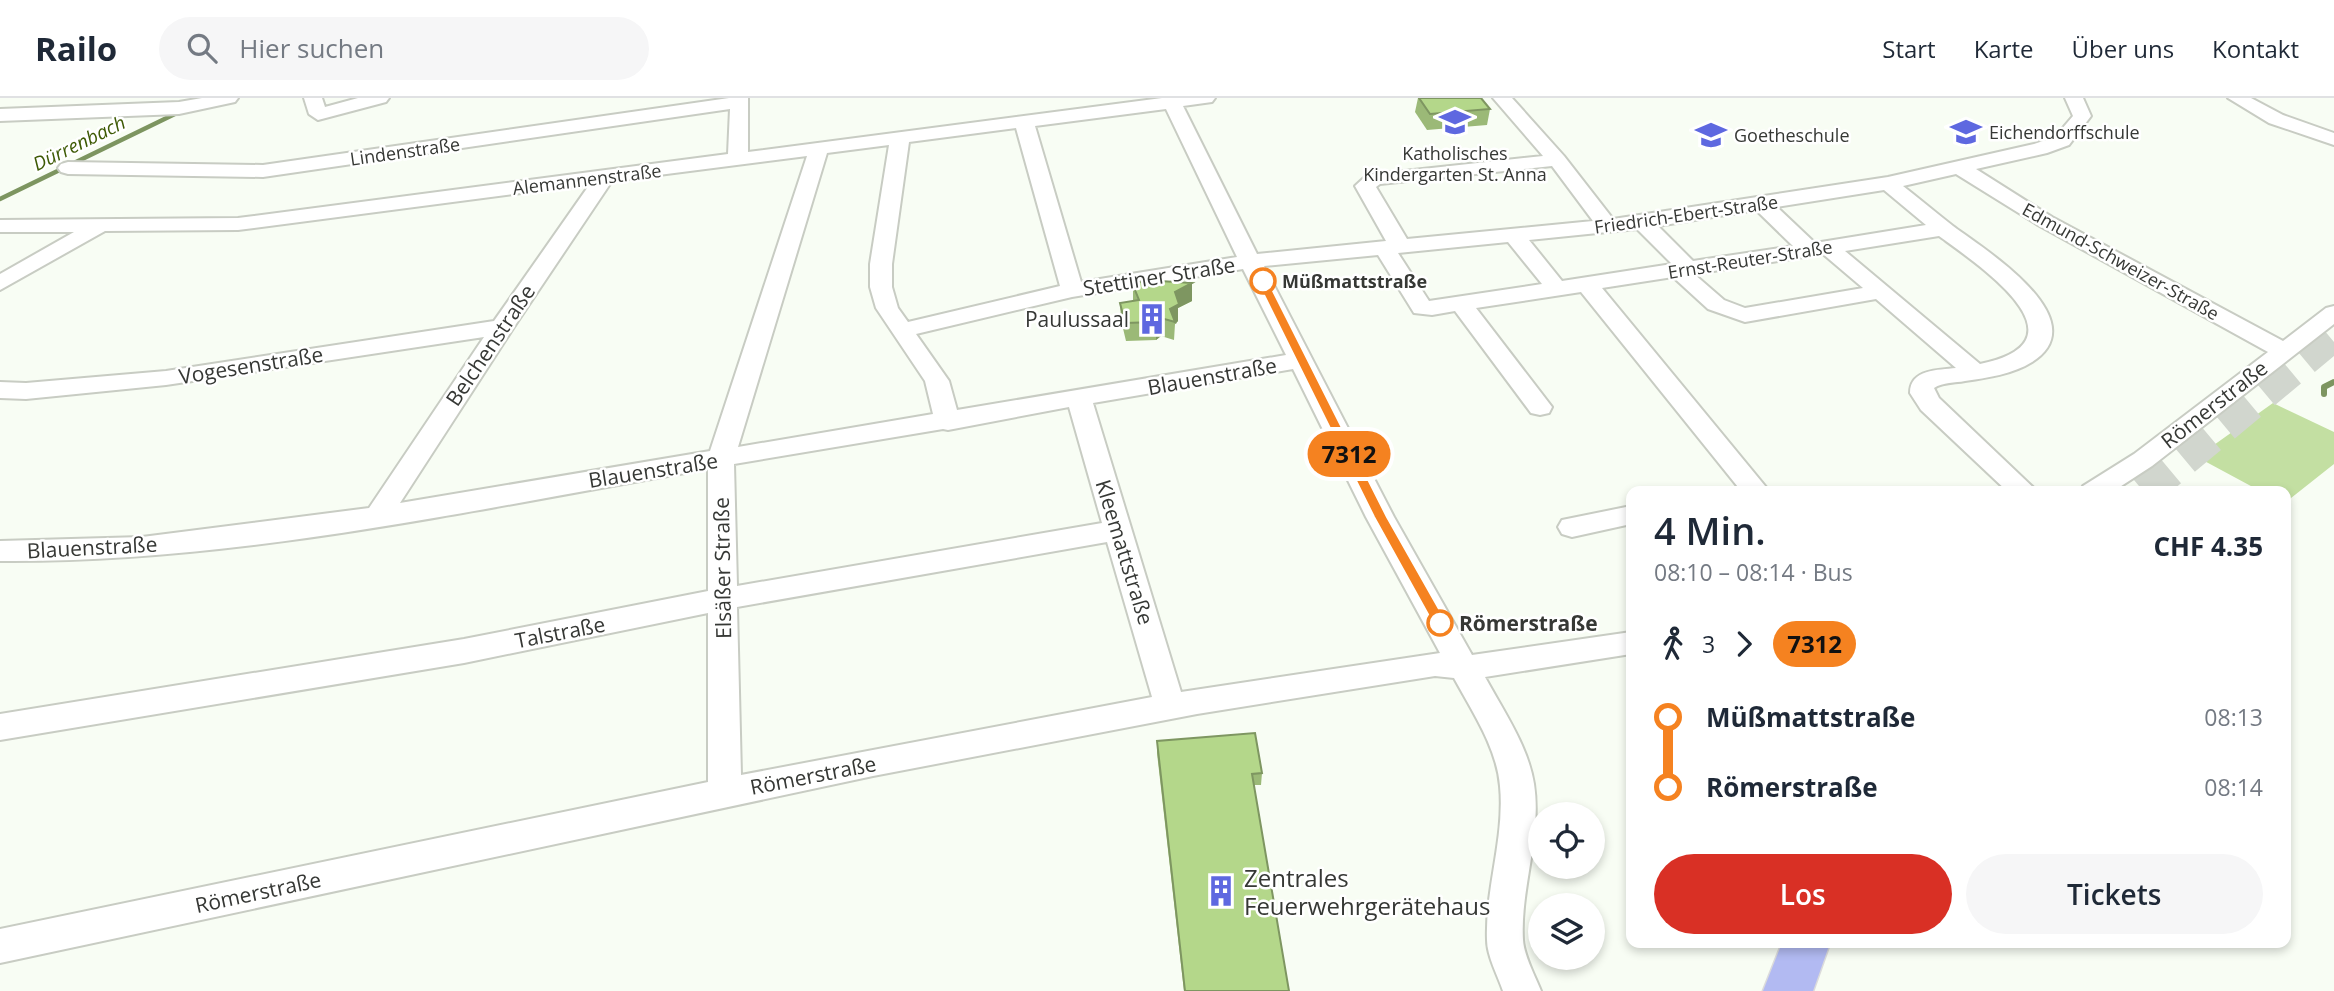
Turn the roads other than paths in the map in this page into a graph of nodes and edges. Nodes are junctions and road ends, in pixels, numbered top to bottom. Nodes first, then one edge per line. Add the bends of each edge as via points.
1 (313, 98) edge
2 (380, 98) edge
3 (1206, 98) edge
4 (1502, 98) edge
5 (2074, 98) edge
6 (2237, 98) edge
7 (224, 99) edge
8 (1171, 99) edge
9 (739, 100) edge
10 (0, 115) edge
11 (1024, 121) junction
12 (900, 138) junction
13 (2334, 139) edge
14 (819, 149) junction
15 (738, 159) junction
16 (1557, 160) junction
17 (68, 168) dead end
18 (1961, 168) junction
19 (606, 176) junction
20 (1888, 183) junction
21 (1763, 205) junction
22 (1642, 222) junction
23 (1606, 225) junction
24 (0, 226) edge
25 (99, 226) junction
26 (1944, 229) junction
27 (1514, 235) junction
28 (1392, 247) junction
29 (1819, 248) junction
30 (1252, 261) junction
31 (1683, 269) junction
32 (0, 283) edge
33 (1588, 286) junction
34 (1556, 288) junction
35 (1072, 290) junction
36 (1879, 292) junction
37 (1462, 305) junction
38 (2334, 313) edge
39 (502, 327) junction
40 (902, 330) junction
41 (2283, 350) junction
42 (1302, 360) junction
43 (1973, 370) junction
44 (0, 390) edge
45 (1079, 399) junction
46 (1540, 407) dead end
47 (948, 422) junction
48 (720, 459) junction
49 (1751, 486) edge
50 (2019, 486) edge
51 (2102, 486) edge
52 (378, 516) junction
53 (1626, 516) edge
54 (1572, 527) dead end
55 (1119, 530) junction
56 (0, 551) edge
57 (722, 599) junction
58 (1626, 644) edge
59 (1465, 668) junction
60 (1170, 706) junction
61 (0, 727) edge
62 (725, 792) junction
63 (0, 946) edge
64 (1804, 948) edge
65 (1521, 991) edge
66 (1788, 991) edge

1 - 2 street via 318,114
3 - 8 street, Alemannenstraße
4 - 16 street
5 - 18 street, Friedrich-Ebert-Straße via 2082,116 2062,141
6 - 13 street via 2276,119
7 - 10 street via 179,108
8 - 11 street, Alemannenstraße
8 - 30 street
9 - 15 street
9 - 17 street, Lindenstraße via 263,171
11 - 12 street, Alemannenstraße
11 - 35 street
12 - 14 street, Alemannenstraße
12 - 40 street via 881,287 887,308
14 - 15 street, Alemannenstraße
14 - 48 street, Elsäßer Straße
15 - 19 street, Alemannenstraße
16 - 23 street
16 - 28 street via 1374,179 1366,186
18 - 20 street, Friedrich-Ebert-Straße
18 - 41 street, Edmund-Schweizer-Straße via 2045,221
19 - 25 street, Alemannenstraße via 239,223
19 - 39 street, Belchenstraße
20 - 21 street, Friedrich-Ebert-Straße
20 - 26 street
21 - 22 street, Friedrich-Ebert-Straße
21 - 29 street
22 - 23 street, Friedrich-Ebert-Straße
22 - 31 street
23 - 27 street, Friedrich-Ebert-Straße
24 - 25 street, Alemannenstraße
25 - 32 street
26 - 29 street, Ernst-Reuter-Straße
26 - 43 street via 2023,291 2038,318 2038,343 2028,354 1995,368
27 - 28 street, Friedrich-Ebert-Straße
27 - 34 street
28 - 30 street, Friedrich-Ebert-Straße
28 - 37 street, Ernst-Reuter-Straße via 1422,308
29 - 31 street, Ernst-Reuter-Straße
29 - 36 street
30 - 35 street, Stettiner Straße
30 - 42 street
31 - 33 street, Ernst-Reuter-Straße
31 - 36 street via 1714,306 1745,315
33 - 34 street, Ernst-Reuter-Straße
33 - 49 street
34 - 37 street, Ernst-Reuter-Straße
35 - 40 street, Stettiner Straße
36 - 43 street
37 - 46 street
38 - 41 street, Römerstraße
39 - 44 street, Vogesenstraße via 166,378
39 - 52 street, Belchenstraße
40 - 47 street via 937,381
41 - 51 street, Römerstraße via 2143,460
42 - 45 street, Blauenstraße
42 - 59 street via 1380,517
43 - 50 street via 1929,379 1922,393
45 - 47 street, Blauenstraße
45 - 55 street, Kleemattstraße
47 - 48 street, Blauenstraße
48 - 52 street, Blauenstraße
48 - 57 street, Elsäßer Straße
52 - 56 street, Blauenstraße via 106,549
53 - 54 street
55 - 57 street, Talstraße
55 - 60 street, Kleemattstraße
57 - 61 street, Talstraße via 464,651
57 - 62 street, Elsäßer Straße
58 - 59 street, Römerstraße
59 - 60 street, Römerstraße via 1435,664
59 - 65 street via 1501,735 1517,784 1517,839 1505,943
60 - 62 street, Römerstraße
62 - 63 street, Römerstraße
64 - 66 main road

